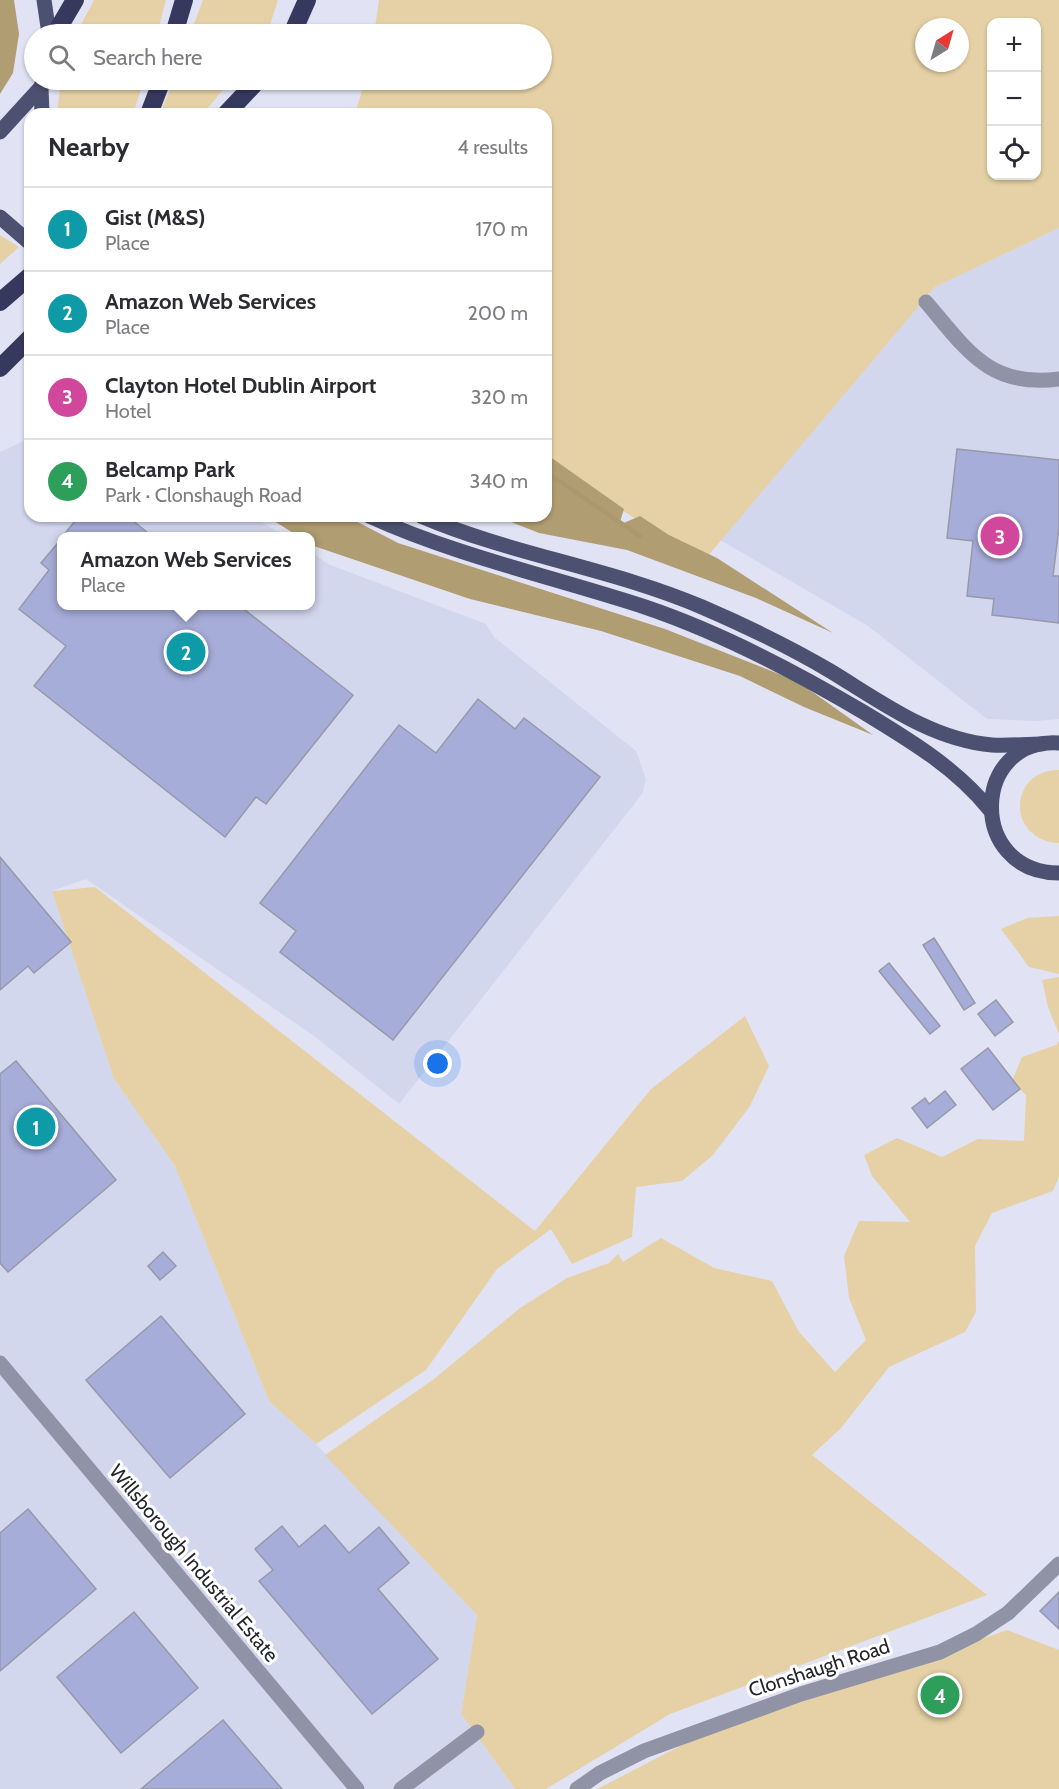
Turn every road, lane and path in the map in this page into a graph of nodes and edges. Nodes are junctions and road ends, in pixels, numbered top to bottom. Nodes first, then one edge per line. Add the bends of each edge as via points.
1 (44, 0) edge
2 (75, 0) edge
3 (184, 0) edge
4 (307, 0) edge
5 (48, 24) edge
6 (61, 24) edge
7 (177, 24) edge
8 (296, 24) edge
9 (36, 90) edge
10 (42, 90) edge
11 (158, 90) edge
12 (249, 90) edge
13 (42, 108) edge
14 (151, 108) edge
15 (232, 108) edge
16 (0, 132) edge
17 (0, 217) edge
18 (24, 238) edge
19 (24, 281) edge
20 (0, 302) edge
21 (926, 302) dead end
22 (24, 344) edge
23 (0, 368) edge
24 (1059, 379) edge
25 (384, 522) edge
26 (435, 522) edge
27 (1059, 743) edge
28 (1042, 744) junction
29 (990, 810) junction
30 (1059, 873) edge
31 (0, 1363) edge
32 (1059, 1564) edge
33 (477, 1732) dead end
34 (357, 1789) edge
35 (401, 1789) edge
36 (577, 1789) edge

1 - 5 main road
2 - 6 highway
3 - 7 highway
4 - 8 highway
9 - 16 main road
10 - 13 main road
11 - 14 highway
12 - 15 highway
17 - 18 main road
19 - 20 highway
21 - 24 street via 967,350 989,368 1014,380
22 - 23 highway
25 - 29 main road via 441,544 647,608 728,640 813,682 929,753 973,789
26 - 28 main road via 466,535 633,583 701,607 785,646 934,730 991,745
27 - 28 main road
28 - 29 main road via 1008,763 994,784
29 - 30 main road via 998,839 1015,859 1037,870
31 - 34 street, Willsborough Industrial Estate
32 - 36 street, Clonshaugh Road via 1008,1613 940,1652 801,1694 644,1751
33 - 35 street

